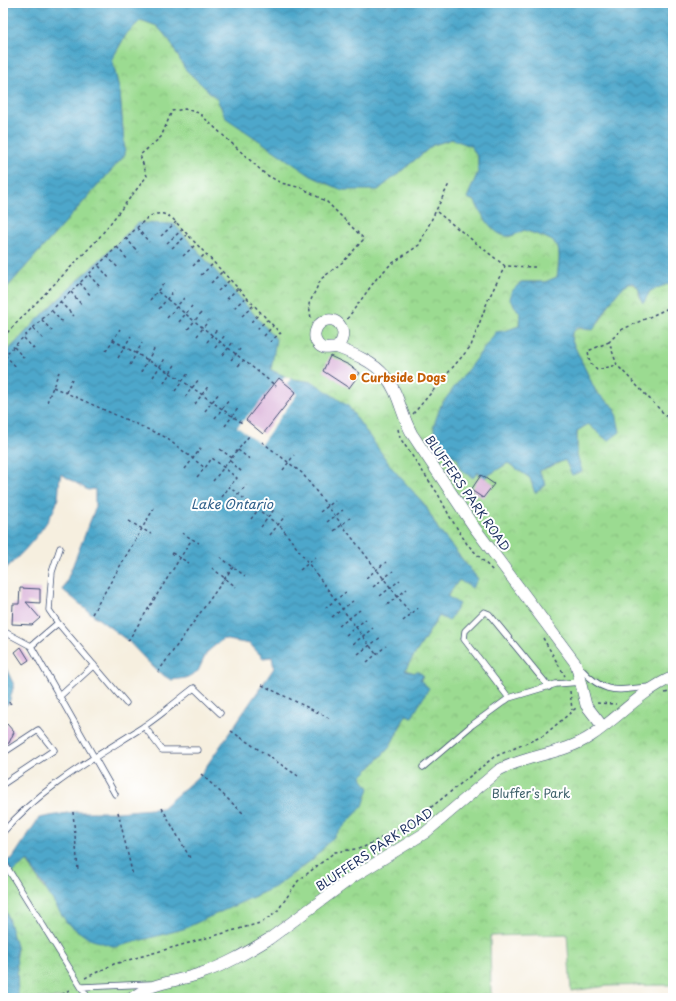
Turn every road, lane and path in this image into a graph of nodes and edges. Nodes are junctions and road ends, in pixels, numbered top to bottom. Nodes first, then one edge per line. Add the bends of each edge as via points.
1 (449, 184) dead end
2 (436, 212) junction
3 (176, 222) junction
4 (137, 228) junction
5 (183, 230) junction
6 (187, 235) junction
7 (161, 236) dead end
8 (126, 238) junction
9 (149, 242) dead end
10 (167, 243) dead end
11 (196, 244) junction
12 (117, 247) junction
13 (172, 248) dead end
14 (138, 252) dead end
15 (205, 254) junction
16 (107, 256) junction
17 (183, 256) dead end
18 (128, 260) dead end
19 (214, 263) junction
20 (98, 265) junction
21 (193, 266) dead end
22 (505, 266) junction
23 (535, 267) dead end
24 (119, 269) dead end
25 (222, 272) junction
26 (89, 274) junction
27 (201, 275) dead end
28 (109, 278) dead end
29 (230, 280) junction
30 (165, 282) dead end
31 (80, 283) junction
32 (210, 283) dead end
33 (100, 287) dead end
34 (238, 288) junction
35 (174, 290) dead end
36 (218, 291) dead end
37 (70, 292) junction
38 (158, 292) junction
39 (91, 296) dead end
40 (246, 297) junction
41 (184, 298) dead end
42 (167, 299) junction
43 (227, 299) dead end
44 (150, 300) dead end
45 (60, 302) junction
46 (81, 304) dead end
47 (254, 305) junction
48 (192, 306) dead end
49 (673, 306) edge
50 (176, 307) junction
51 (234, 308) dead end
52 (159, 309) dead end
53 (52, 310) junction
54 (201, 313) dead end
55 (260, 313) junction
56 (186, 314) junction
57 (74, 316) dead end
58 (242, 316) dead end
59 (167, 318) dead end
60 (42, 320) junction
61 (209, 320) dead end
62 (267, 320) junction
63 (194, 321) junction
64 (63, 322) dead end
65 (179, 322) dead end
66 (251, 322) dead end
67 (273, 326) junction
68 (317, 327) junction
69 (33, 328) junction
70 (203, 328) junction
71 (342, 328) junction
72 (120, 329) dead end
73 (188, 329) dead end
74 (217, 329) dead end
75 (257, 329) dead end
76 (54, 332) dead end
77 (212, 335) junction
78 (225, 335) dead end
79 (131, 336) dead end
80 (197, 336) dead end
81 (264, 336) dead end
82 (3, 337) edge
83 (24, 337) junction
84 (44, 340) dead end
85 (113, 340) junction
86 (207, 342) dead end
87 (220, 342) junction
88 (233, 342) dead end
89 (270, 342) dead end
90 (609, 342) junction
91 (142, 343) dead end
92 (14, 346) junction
93 (124, 347) junction
94 (337, 347) junction
95 (214, 348) dead end
96 (228, 348) junction
97 (154, 349) dead end
98 (240, 349) dead end
99 (35, 350) dead end
100 (106, 351) dead end
101 (136, 354) junction
102 (236, 354) junction
103 (223, 355) dead end
104 (4, 356) edge
105 (166, 357) dead end
106 (25, 358) dead end
107 (118, 358) dead end
108 (148, 360) junction
109 (231, 360) dead end
110 (244, 361) junction
111 (176, 363) dead end
112 (130, 365) dead end
113 (617, 365) junction
114 (238, 366) dead end
115 (160, 367) junction
116 (17, 368) dead end
117 (59, 372) dead end
118 (141, 372) dead end
119 (189, 372) dead end
120 (3, 373) edge
121 (170, 373) junction
122 (153, 377) dead end
123 (72, 379) dead end
124 (199, 379) dead end
125 (183, 381) junction
126 (164, 383) dead end
127 (209, 385) dead end
128 (276, 386) dead end
129 (53, 387) junction
130 (193, 388) junction
131 (175, 390) dead end
132 (66, 393) junction
133 (220, 393) dead end
134 (3, 395) edge
135 (202, 395) junction
136 (185, 397) dead end
137 (229, 400) dead end
138 (47, 402) dead end
139 (212, 402) junction
140 (195, 404) dead end
141 (239, 407) dead end
142 (223, 409) junction
143 (206, 411) dead end
144 (233, 416) junction
145 (215, 418) dead end
146 (409, 418) dead end
147 (242, 423) dead end
148 (225, 426) dead end
149 (673, 430) edge
150 (249, 436) dead end
151 (262, 442) dead end
152 (201, 448) dead end
153 (220, 449) dead end
154 (238, 450) junction
155 (294, 455) dead end
156 (232, 458) junction
157 (193, 459) junction
158 (251, 460) dead end
159 (230, 461) junction
160 (289, 463) junction
161 (205, 468) junction
162 (225, 468) junction
163 (185, 469) dead end
164 (283, 470) dead end
165 (242, 472) dead end
166 (197, 477) dead end
167 (213, 481) dead end
168 (246, 485) dead end
169 (229, 487) junction
170 (239, 495) junction
171 (222, 497) dead end
172 (266, 501) dead end
173 (336, 501) dead end
174 (232, 504) dead end
175 (328, 506) junction
176 (154, 508) dead end
177 (275, 508) dead end
178 (258, 510) junction
179 (344, 510) dead end
180 (320, 512) dead end
181 (285, 516) dead end
182 (335, 516) junction
183 (268, 517) junction
184 (350, 518) dead end
185 (251, 519) dead end
186 (129, 521) dead end
187 (327, 522) dead end
188 (278, 525) junction
189 (342, 525) junction
190 (261, 526) dead end
191 (142, 529) junction
192 (334, 531) dead end
193 (182, 533) dead end
194 (151, 534) dead end
195 (270, 535) dead end
196 (192, 539) junction
197 (200, 543) dead end
198 (60, 548) dead end
199 (172, 553) dead end
200 (220, 557) dead end
201 (316, 557) dead end
202 (181, 558) junction
203 (189, 562) dead end
204 (386, 562) dead end
205 (308, 563) junction
206 (233, 567) junction
207 (212, 568) dead end
208 (377, 569) junction
209 (300, 570) dead end
210 (393, 571) dead end
211 (245, 576) dead end
212 (225, 578) junction
213 (366, 578) dead end
214 (384, 578) junction
215 (400, 580) dead end
216 (236, 587) dead end
217 (373, 587) dead end
218 (391, 587) junction
219 (406, 589) dead end
220 (346, 592) dead end
221 (380, 596) dead end
222 (398, 596) junction
223 (336, 600) junction
224 (353, 601) dead end
225 (387, 605) dead end
226 (325, 608) dead end
227 (418, 608) dead end
228 (342, 609) junction
229 (360, 610) dead end
230 (92, 614) dead end
231 (411, 614) junction
232 (332, 617) dead end
233 (349, 618) junction
234 (366, 619) dead end
235 (403, 620) dead end
236 (58, 623) junction
237 (339, 626) dead end
238 (356, 628) junction
239 (373, 628) dead end
240 (3, 630) edge
241 (346, 635) dead end
242 (363, 636) junction
243 (380, 637) dead end
244 (128, 641) dead end
245 (353, 644) dead end
246 (369, 645) junction
247 (31, 646) junction
248 (386, 646) dead end
249 (358, 654) dead end
250 (376, 654) junction
251 (367, 662) dead end
252 (576, 664) junction
253 (94, 665) junction
254 (158, 672) dead end
255 (673, 677) edge
256 (581, 682) junction
257 (262, 685) dead end
258 (653, 686) junction
259 (549, 687) junction
260 (569, 688) dead end
261 (59, 697) junction
262 (509, 698) junction
263 (3, 700) edge
264 (126, 703) dead end
265 (592, 703) dead end
266 (12, 704) dead end
267 (618, 704) dead end
268 (580, 707) dead end
269 (572, 710) junction
270 (220, 713) dead end
271 (331, 719) dead end
272 (144, 726) junction
273 (603, 727) junction
274 (231, 731) dead end
275 (198, 750) dead end
276 (3, 753) edge
277 (94, 757) junction
278 (423, 767) dead end
279 (201, 774) dead end
280 (298, 776) dead end
281 (3, 784) edge
282 (115, 794) dead end
283 (162, 808) dead end
284 (73, 812) dead end
285 (118, 812) dead end
286 (245, 815) dead end
287 (3, 832) edge
288 (190, 858) dead end
289 (3, 861) edge
290 (78, 870) dead end
291 (133, 876) dead end
292 (84, 979) dead end
293 (155, 985) junction
294 (73, 987) dead end
295 (82, 987) junction
296 (57, 998) edge
297 (88, 998) edge
298 (132, 998) edge

1 - 2 path
2 - 22 path
2 - 71 path via 419,245 390,265 377,278
3 - 4 path via 166,214 155,214
3 - 5 path
3 - 7 path
4 - 8 path
4 - 9 path
5 - 6 path
5 - 10 path
6 - 11 path
6 - 13 path
8 - 12 path
8 - 14 path
11 - 15 path
11 - 17 path
12 - 16 path
12 - 18 path
15 - 19 path
15 - 21 path
16 - 20 path
16 - 24 path
19 - 25 path
19 - 27 path
20 - 26 path
20 - 28 path
22 - 23 path
22 - 146 path via 488,300 471,346
25 - 29 path
25 - 32 path
26 - 31 path
26 - 33 path
29 - 34 path
29 - 36 path
30 - 38 path
31 - 37 path
31 - 39 path
34 - 40 path
34 - 43 path
35 - 42 path
37 - 45 path
37 - 46 path
38 - 42 path
38 - 44 path
40 - 47 path
40 - 51 path
41 - 50 path
42 - 50 path
42 - 52 path
45 - 53 path
45 - 57 path
47 - 55 path
47 - 58 path
48 - 56 path
49 - 90 path via 621,330
50 - 56 path
50 - 59 path
53 - 60 path
53 - 64 path
54 - 63 path
55 - 62 path
55 - 66 path
56 - 63 path
56 - 65 path
60 - 69 path
60 - 76 path
61 - 70 path
62 - 67 path
62 - 75 path
63 - 70 path
63 - 73 path
67 - 81 path
67 - 89 path via 280,334
68 - 71 street via 325,321 334,321
68 - 82 path via 310,318 309,304 321,279 344,261 364,239 327,202 302,188 281,183 265,174 199,113 185,109 172,111 160,137 140,155 147,176 98,240
68 - 94 street, BLUFFERS PARK ROAD via 314,336 318,345 327,349
69 - 83 path
69 - 84 path
70 - 77 path
70 - 80 path
71 - 94 street via 344,335
72 - 85 path
74 - 77 path
77 - 86 path
77 - 87 path
78 - 87 path
79 - 93 path
83 - 92 path
83 - 99 path
85 - 93 path
85 - 100 path
87 - 95 path
87 - 96 path
88 - 96 path
90 - 113 path
90 - 113 path via 588,351 590,363 597,370
91 - 101 path
92 - 104 path
92 - 106 path
93 - 101 path
93 - 107 path
94 - 252 street, BLUFFERS PARK ROAD via 367,361 385,376 393,387 412,434 474,527
96 - 102 path
96 - 103 path
97 - 108 path
98 - 102 path
101 - 108 path
101 - 112 path
102 - 109 path
102 - 110 path
104 - 116 path
105 - 115 path
108 - 115 path
108 - 118 path
110 - 114 path
110 - 128 path
111 - 121 path
113 - 149 path via 669,419
115 - 121 path
115 - 122 path
117 - 129 path
119 - 125 path
120 - 134 path via 6,376
121 - 125 path
121 - 126 path
123 - 132 path
124 - 130 path
125 - 130 path
125 - 131 path
127 - 135 path
129 - 132 path
129 - 138 path
130 - 135 path
130 - 136 path
132 - 157 path via 165,437
133 - 139 path
135 - 139 path
135 - 140 path
137 - 142 path
139 - 142 path
139 - 143 path
141 - 144 path
142 - 144 path
142 - 145 path
144 - 147 path
144 - 148 path
150 - 154 path
151 - 160 path
152 - 157 path
153 - 156 path
154 - 156 path
154 - 158 path
155 - 160 path
156 - 159 path
157 - 161 path
157 - 163 path
159 - 162 path
159 - 165 path
160 - 164 path
160 - 175 path via 302,473
161 - 162 path via 212,458
161 - 166 path
162 - 167 path
162 - 169 path via 237,478
168 - 170 path
169 - 170 path
169 - 171 path
170 - 174 path
170 - 178 path
172 - 178 path
173 - 175 path
175 - 180 path
175 - 182 path
176 - 191 path
177 - 183 path
178 - 183 path
178 - 185 path
179 - 182 path
181 - 188 path
182 - 187 path
182 - 189 path
183 - 188 path
183 - 190 path
184 - 189 path
186 - 191 path
188 - 195 path
188 - 205 path
189 - 192 path
189 - 208 path
191 - 194 path
191 - 230 path
193 - 196 path
196 - 197 path
196 - 202 path
198 - 236 lane via 52,572 49,610
199 - 202 path
200 - 206 path
201 - 205 path
202 - 203 path
202 - 244 path
204 - 208 path
205 - 209 path
205 - 223 path
206 - 211 path
206 - 212 path
207 - 212 path
208 - 213 path
208 - 214 path
210 - 214 path
212 - 216 path
212 - 254 path
214 - 217 path
214 - 218 path
215 - 218 path
218 - 221 path
218 - 222 path
219 - 222 path
220 - 223 path
222 - 225 path
222 - 231 path
223 - 226 path
223 - 228 path
224 - 228 path
227 - 231 path
228 - 232 path
228 - 233 path
229 - 233 path
231 - 235 path
233 - 237 path
233 - 238 path
234 - 238 path
236 - 247 lane
236 - 253 lane
238 - 241 path
238 - 242 path
239 - 242 path
240 - 247 lane
242 - 245 path
242 - 246 path
243 - 246 path
246 - 249 path
246 - 250 path
247 - 261 lane
248 - 250 path
250 - 251 path
252 - 256 street, BLUFFERS PARK ROAD
252 - 258 lane, BLUFFERS PARK ROAD via 595,684 606,689
253 - 261 lane
253 - 264 lane
255 - 258 street, BLUFFERS PARK ROAD
256 - 259 lane via 567,682
256 - 273 street, BLUFFERS PARK ROAD via 588,710
257 - 271 path
258 - 273 street, BLUFFERS PARK ROAD
259 - 262 lane
259 - 262 lane via 489,614 484,612 465,631 464,639
260 - 269 path
261 - 277 lane
262 - 278 lane via 472,725
263 - 266 path
265 - 267 path
268 - 269 path
269 - 292 path via 543,736 494,757 414,821 362,848 335,852 298,881 276,913 260,923 114,964
270 - 272 lane via 194,688
272 - 275 lane via 162,750
272 - 277 lane
273 - 293 street, BLUFFERS PARK ROAD via 578,742 499,770 425,833 352,877 269,939 240,957 183,980
274 - 280 path
276 - 281 lane via 38,730 54,750
277 - 282 lane
277 - 287 lane via 21,811
279 - 286 path
283 - 288 path
284 - 290 path
285 - 291 path
289 - 295 lane
293 - 295 lane, BLUFFERS PARK ROAD
293 - 298 street, BLUFFERS PARK ROAD via 140,991
294 - 296 path
295 - 297 lane

